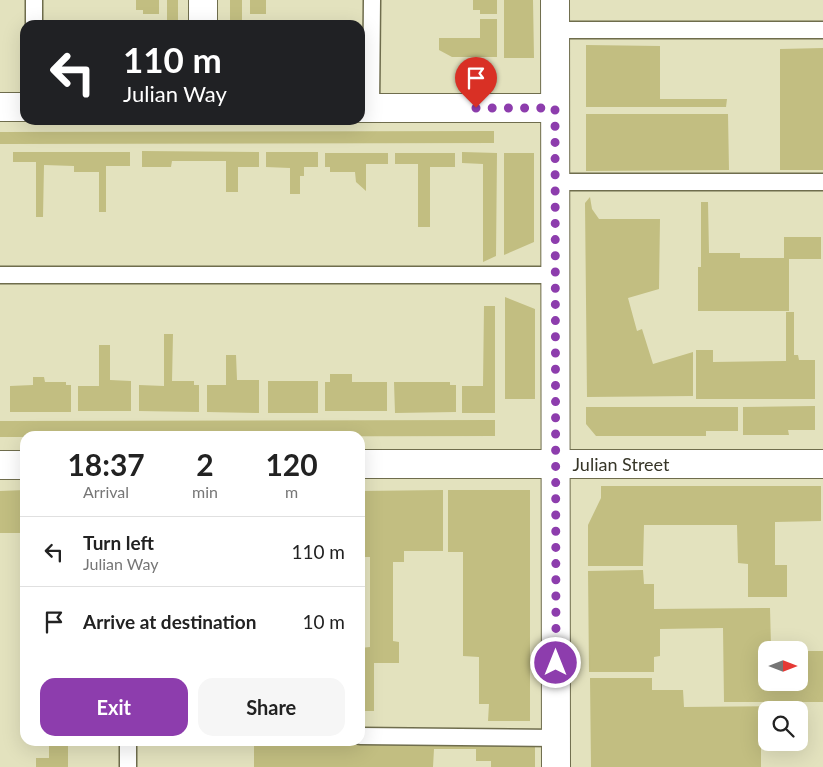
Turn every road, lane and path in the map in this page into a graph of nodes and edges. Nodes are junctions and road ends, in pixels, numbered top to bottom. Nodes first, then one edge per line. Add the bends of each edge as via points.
1 (34, 0) edge
2 (203, 0) edge
3 (372, 0) edge
4 (555, 0) edge
5 (34, 20) edge
6 (203, 20) edge
7 (555, 30) junction
8 (823, 30) edge
9 (0, 107) edge
10 (20, 107) edge
11 (366, 108) edge
12 (555, 108) junction
13 (555, 182) junction
14 (823, 182) edge
15 (0, 275) edge
16 (555, 275) junction
17 (365, 464) edge
18 (556, 464) junction
19 (823, 464) edge
20 (0, 465) edge
21 (20, 465) edge
22 (365, 736) edge
23 (556, 738) junction
24 (128, 746) edge
25 (128, 767) edge
26 (556, 767) edge

1 - 5 lane
2 - 6 street
3 - 11 lane
4 - 7 street
7 - 8 lane
7 - 12 street
9 - 10 street
11 - 12 street
12 - 13 street
13 - 14 lane
13 - 16 street
15 - 16 lane
16 - 18 street
17 - 18 street, Julian Street
18 - 19 street, Julian Street
18 - 23 street
20 - 21 street
22 - 23 lane
23 - 26 street
24 - 25 lane

